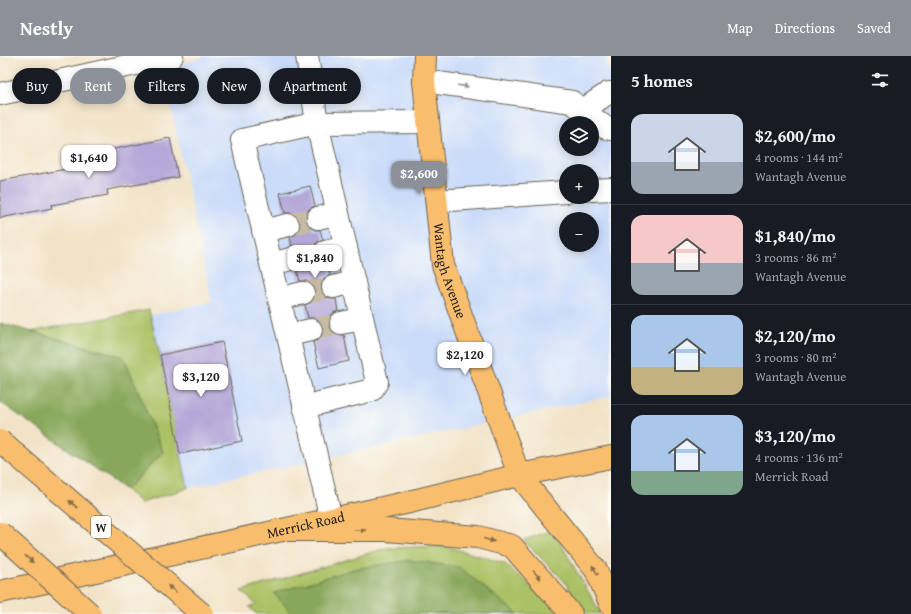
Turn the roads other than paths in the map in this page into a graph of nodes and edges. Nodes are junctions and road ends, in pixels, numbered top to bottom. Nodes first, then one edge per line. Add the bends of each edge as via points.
1 (172, 56) edge
2 (308, 56) edge
3 (425, 56) edge
4 (424, 81) junction
5 (611, 93) edge
6 (0, 94) edge
7 (583, 110) junction
8 (428, 122) junction
9 (317, 123) junction
10 (611, 129) edge
11 (611, 189) edge
12 (599, 190) edge
13 (559, 192) edge
14 (437, 201) junction
15 (288, 225) tunnel mouth
16 (263, 231) junction
17 (295, 258) tunnel mouth
18 (271, 264) junction
19 (354, 282) junction
20 (333, 287) tunnel mouth
21 (303, 293) tunnel mouth
22 (279, 299) junction
23 (311, 330) tunnel mouth
24 (288, 335) junction
25 (304, 407) junction
26 (0, 441) edge
27 (611, 457) edge
28 (519, 475) junction
29 (331, 519) junction
30 (279, 530) junction
31 (0, 533) edge
32 (0, 592) edge
33 (611, 605) edge
34 (90, 614) edge
35 (202, 614) edge
36 (571, 614) edge

1 - 6 street
2 - 9 street
3 - 4 main road, Wantagh Avenue
4 -> 7 street via 572,102
4 - 8 main road, Wantagh Avenue
5 - 7 street
7 - 10 street
8 - 9 street
8 - 14 main road, Wantagh Avenue
9 - 16 street via 242,140
9 - 19 street via 328,216 335,249
11 - 12 street
13 - 14 street
14 - 28 main road, Wantagh Avenue via 443,265
15 - 16 street
16 - 18 street
17 - 18 street
18 - 22 street
19 - 20 street
19 - 25 street via 352,321 377,382 372,390
21 - 22 street
22 - 24 street
23 - 24 street
24 - 25 street
25 - 29 street
35 -> 26 main road, W, bridge
27 - 28 main road, Merrick Road
28 - 29 main road, Merrick Road
33 -> 28 main road, Wantagh Avenue via 596,570
29 - 30 main road, Merrick Road
30 - 32 main road, Merrick Road
30 -> 36 main road via 386,530 478,537 512,546
31 -> 34 main road, bridge

